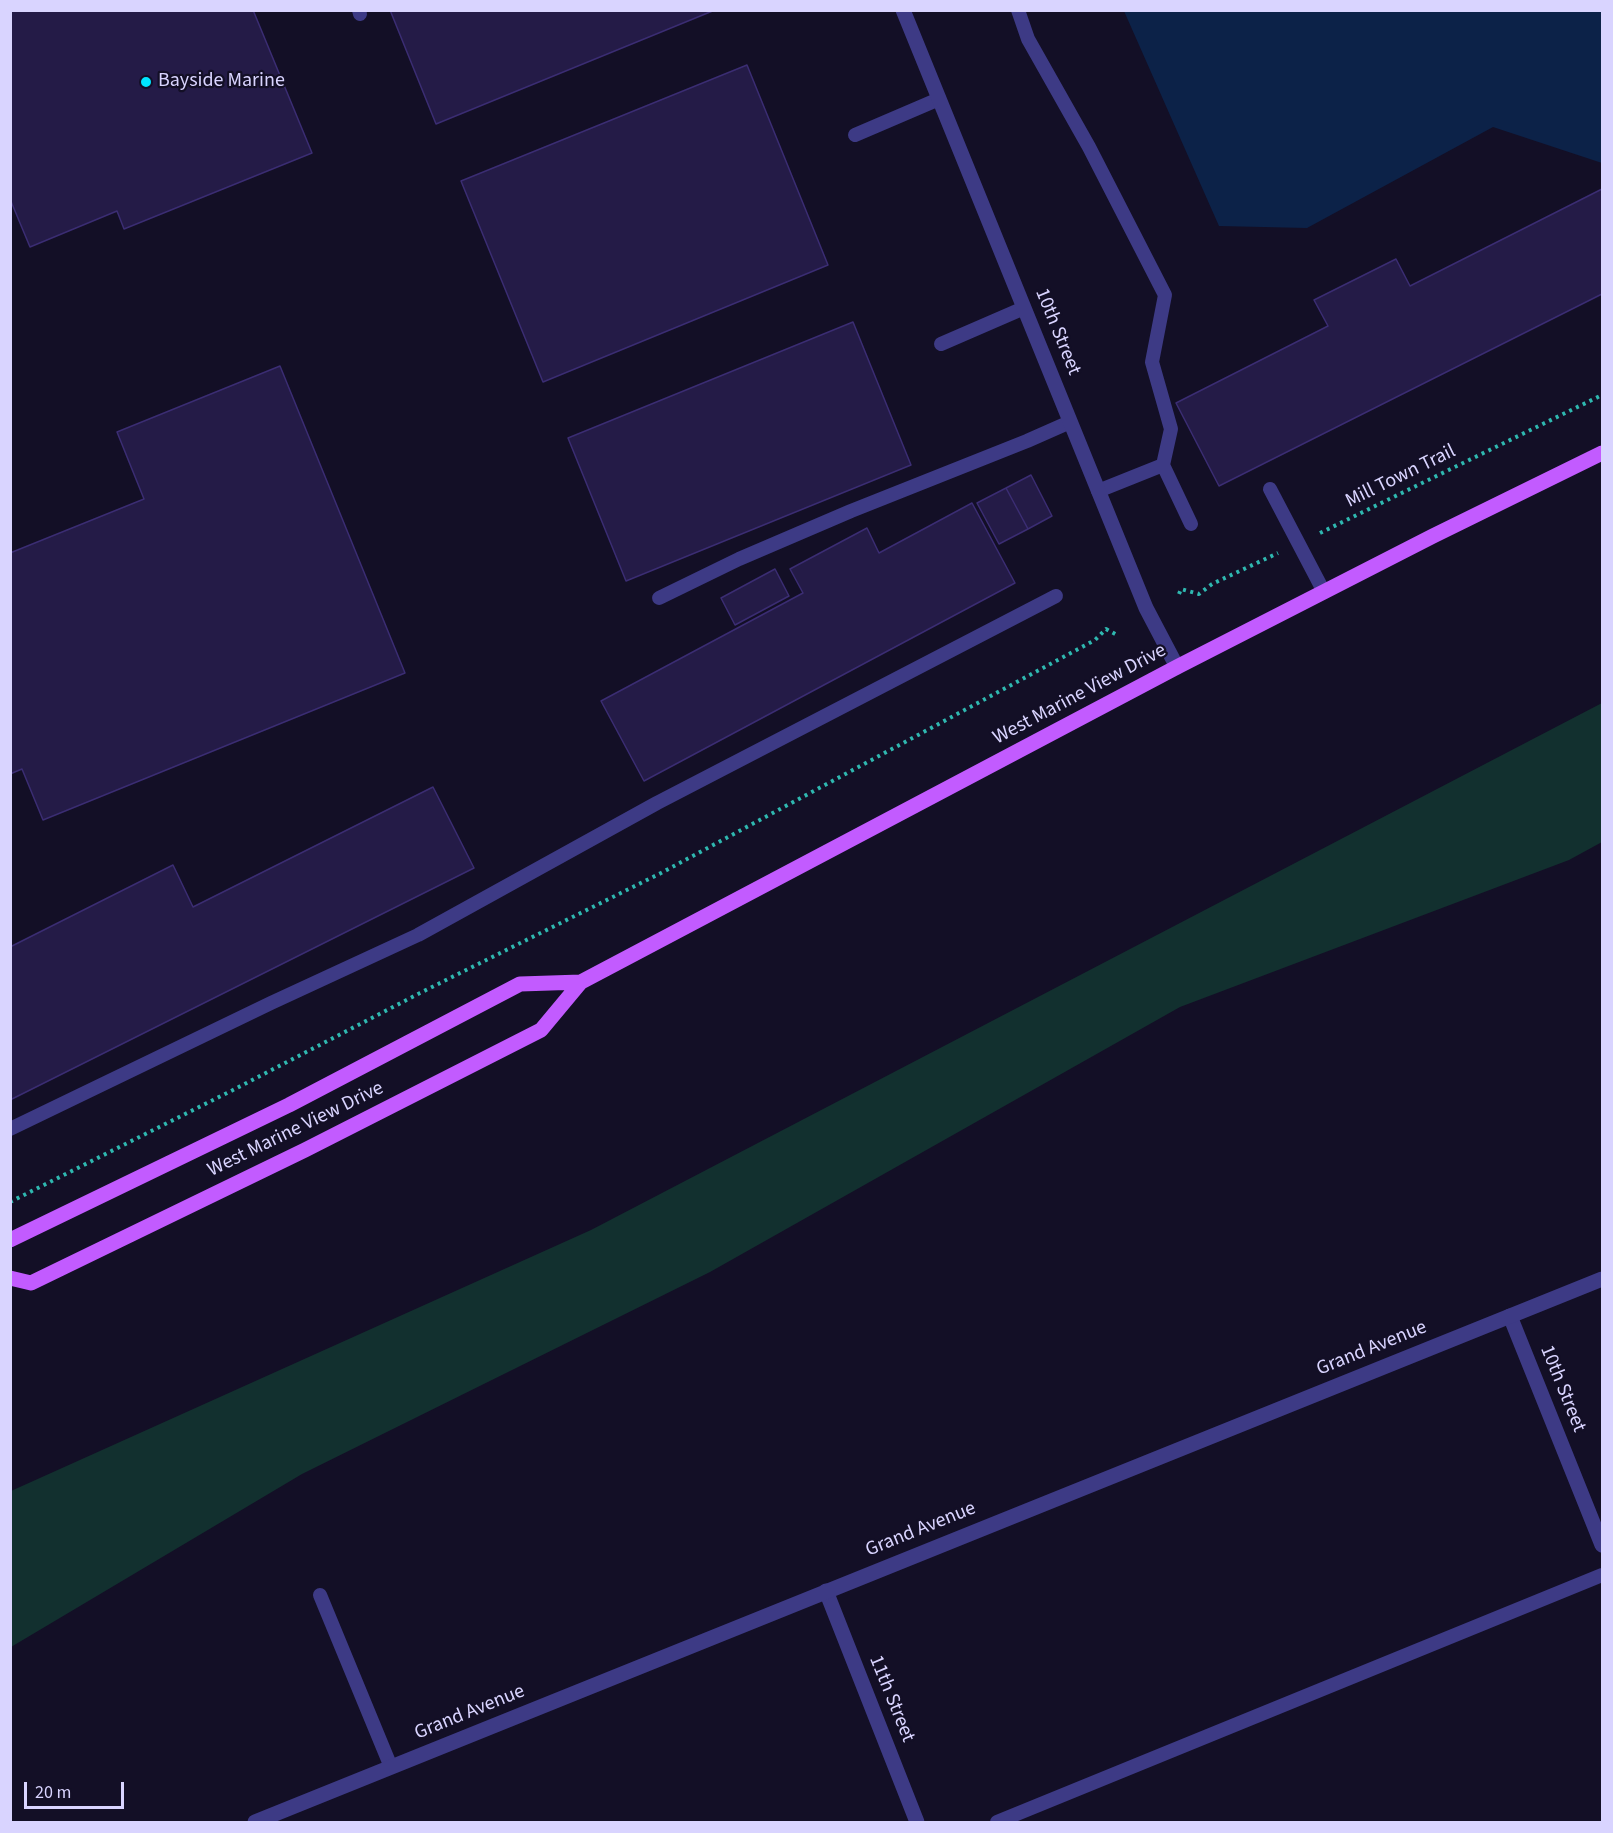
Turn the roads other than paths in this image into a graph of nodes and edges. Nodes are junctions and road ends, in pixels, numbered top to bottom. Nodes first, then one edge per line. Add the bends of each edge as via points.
1 (903, 10) edge
2 (1018, 10) edge
3 (939, 99) junction
4 (855, 135) dead end
5 (1024, 308) junction
6 (941, 344) dead end
7 (1070, 422) junction
8 (1602, 453) edge
9 (1163, 465) junction
10 (1270, 489) dead end
11 (1098, 491) junction
12 (1191, 524) dead end
13 (1324, 592) junction
14 (1056, 596) dead end
15 (659, 598) dead end
16 (1177, 667) junction
17 (581, 982) junction
18 (10, 1128) edge
19 (10, 1240) edge
20 (10, 1278) edge
21 (1602, 1278) edge
22 (1510, 1316) junction
23 (1602, 1545) edge
24 (1602, 1575) edge
25 (826, 1591) junction
26 (320, 1595) dead end
27 (392, 1767) junction
28 (255, 1822) edge
29 (917, 1822) edge
30 (997, 1822) edge

1 - 3 street, 10th Street
2 - 9 lane via 1028,39 1165,295 1152,362 1171,429
3 - 4 lane
3 - 5 street, 10th Street
5 - 6 lane
5 - 7 street, 10th Street
7 - 11 street, 10th Street
7 - 15 lane via 810,528
8 - 13 main road, West Marine View Drive
9 - 11 lane
9 - 12 lane
10 - 13 lane
11 - 16 street, 10th Street via 1146,608
13 - 16 main road, West Marine View Drive
14 - 18 lane via 657,803 418,934
16 - 17 main road, West Marine View Drive
17 - 19 main road, West Marine View Drive via 520,984 289,1105
17 - 20 main road, West Marine View Drive via 541,1030 31,1282
21 - 22 street, Grand Avenue
22 - 23 street, 10th Street
22 - 25 street, Grand Avenue
24 - 30 lane
25 - 27 street, Grand Avenue
25 - 29 street, 11th Street
26 - 27 lane
27 - 28 street, Grand Avenue

